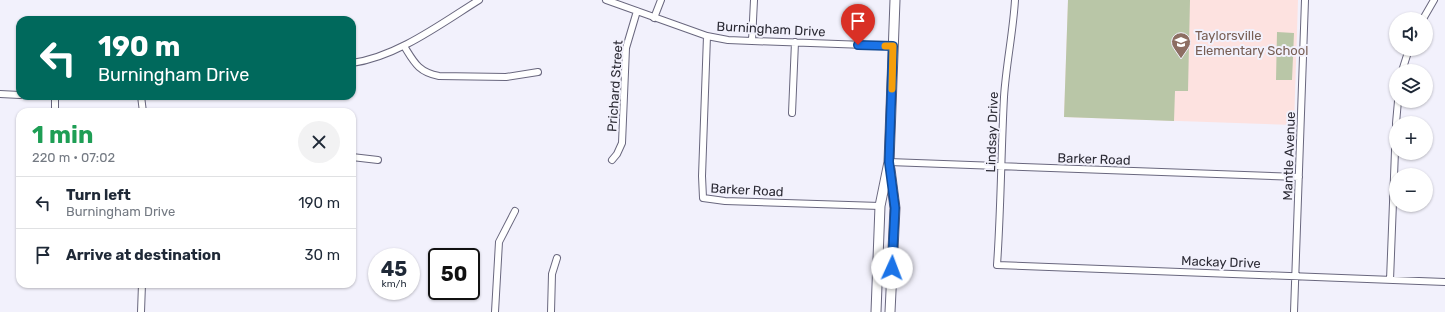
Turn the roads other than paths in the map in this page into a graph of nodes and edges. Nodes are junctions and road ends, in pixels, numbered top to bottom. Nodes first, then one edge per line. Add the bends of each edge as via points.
1 (479, 0) edge
2 (606, 0) edge
3 (661, 0) edge
4 (754, 0) edge
5 (895, 0) edge
6 (1015, 0) edge
7 (1305, 0) edge
8 (1434, 0) edge
9 (637, 11) junction
10 (1427, 12) edge
11 (654, 18) junction
12 (707, 36) junction
13 (752, 41) junction
14 (795, 42) junction
15 (404, 46) junction
16 (893, 46) junction
17 (356, 61) edge
18 (538, 72) dead end
19 (0, 94) edge
20 (16, 95) edge
21 (792, 113) dead end
22 (356, 157) edge
23 (378, 160) dead end
24 (612, 160) dead end
25 (1395, 160) edge
26 (889, 162) junction
27 (1002, 166) junction
28 (1299, 177) junction
29 (880, 206) junction
30 (515, 211) dead end
31 (557, 258) dead end
32 (997, 266) joint
33 (1295, 276) junction
34 (1390, 280) junction
35 (1445, 282) edge
36 (142, 288) edge
37 (141, 312) edge
38 (495, 312) edge
39 (551, 312) edge
40 (876, 312) edge
41 (890, 312) edge
42 (1294, 312) edge

1 - 15 street
2 - 9 street, Burningham Drive
3 - 11 street
4 - 13 street
5 - 16 main road
6 - 27 street, Lindsay Drive via 1005,76
7 - 28 street, Mantle Avenue
8 - 10 street
9 - 11 street, Burningham Drive
9 - 24 street, Prichard Street via 626,48 622,143
11 - 12 street, Burningham Drive
12 - 13 street, Burningham Drive
12 - 29 street, Barker Road via 703,198 725,201
13 - 14 street, Burningham Drive
14 - 16 street, Burningham Drive
14 - 21 street
15 - 17 street
15 - 18 street via 422,71 434,75 506,77
16 - 26 main road
19 - 20 street
22 - 23 street
25 - 34 street
26 - 27 street, Barker Road
26 - 29 main road
26 - 41 main road via 895,208
27 - 28 street, Barker Road
27 - 32 street, Lindsay Drive
28 - 33 street, Mantle Avenue
29 - 40 main road
30 - 38 street via 498,242
31 - 39 street via 552,274
32 - 33 street, Mackay Drive
33 - 34 street, Mackay Drive
33 - 42 street, Mantle Avenue
34 - 35 street, Mackay Drive
36 - 37 street

